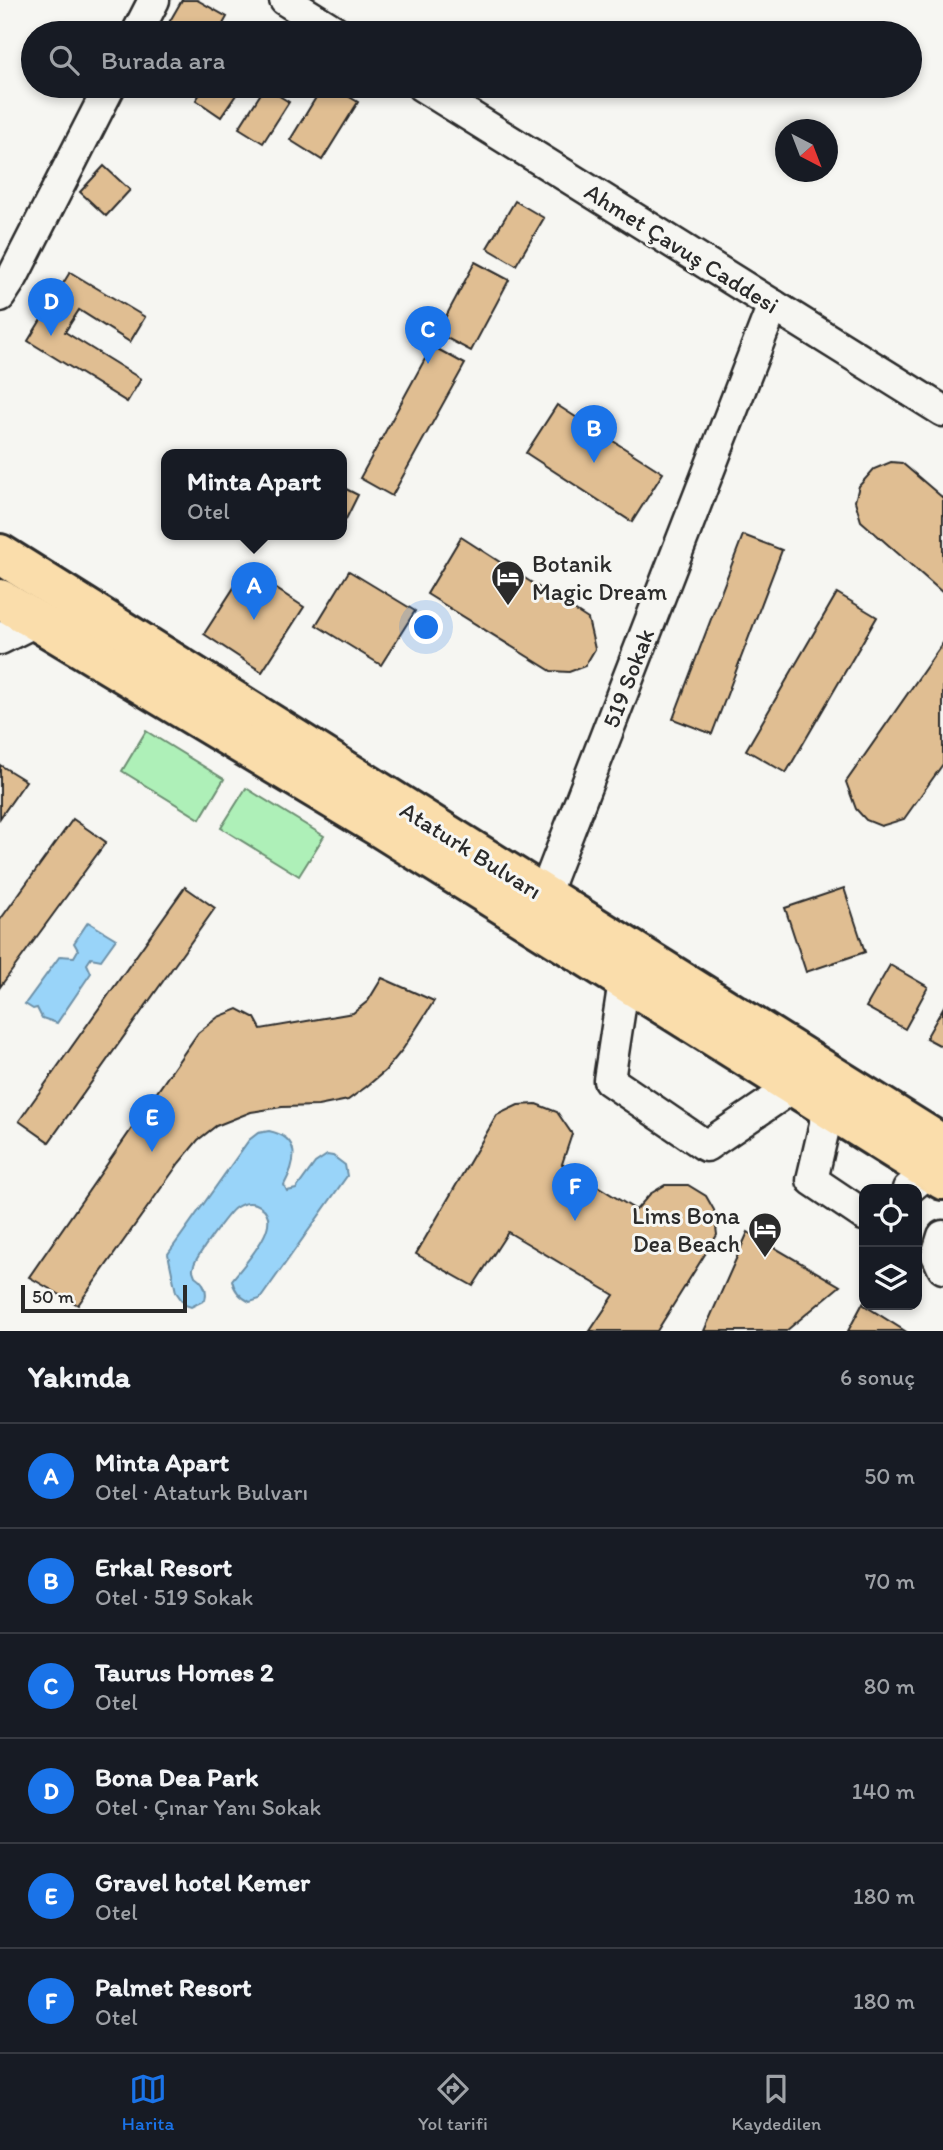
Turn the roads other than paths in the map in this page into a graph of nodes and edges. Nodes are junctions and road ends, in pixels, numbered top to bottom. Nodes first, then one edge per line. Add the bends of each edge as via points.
1 (153, 0) edge
2 (285, 0) edge
3 (143, 21) edge
4 (319, 21) edge
5 (104, 98) edge
6 (441, 98) edge
7 (0, 296) edge
8 (773, 305) junction
9 (943, 411) edge
10 (0, 554) edge
11 (0, 599) edge
12 (36, 621) junction
13 (0, 639) edge
14 (544, 895) junction
15 (624, 981) junction
16 (795, 1070) junction
17 (825, 1107) junction
18 (931, 1172) edge
19 (859, 1212) edge
20 (943, 1236) edge
21 (943, 1268) edge

1 - 3 street
2 - 4 street
5 - 7 street
6 - 8 street, Ahmet Çavuş Caddesi
8 - 9 street, Ahmet Çavuş Caddesi
8 - 14 street, 519 Sokak
10 - 14 main road, Ataturk Bulvarı
11 - 12 main road, Ataturk Bulvarı
12 - 13 street
12 - 15 main road, Ataturk Bulvarı
14 - 16 main road, Ataturk Bulvarı
15 - 16 main road, Ataturk Bulvarı
15 - 16 street via 609,1080 706,1146 780,1096
16 - 17 main road, Ataturk Bulvarı
16 - 18 main road, Ataturk Bulvarı
17 - 18 main road, Ataturk Bulvarı
17 - 19 street via 812,1180
20 - 21 street via 937,1255

